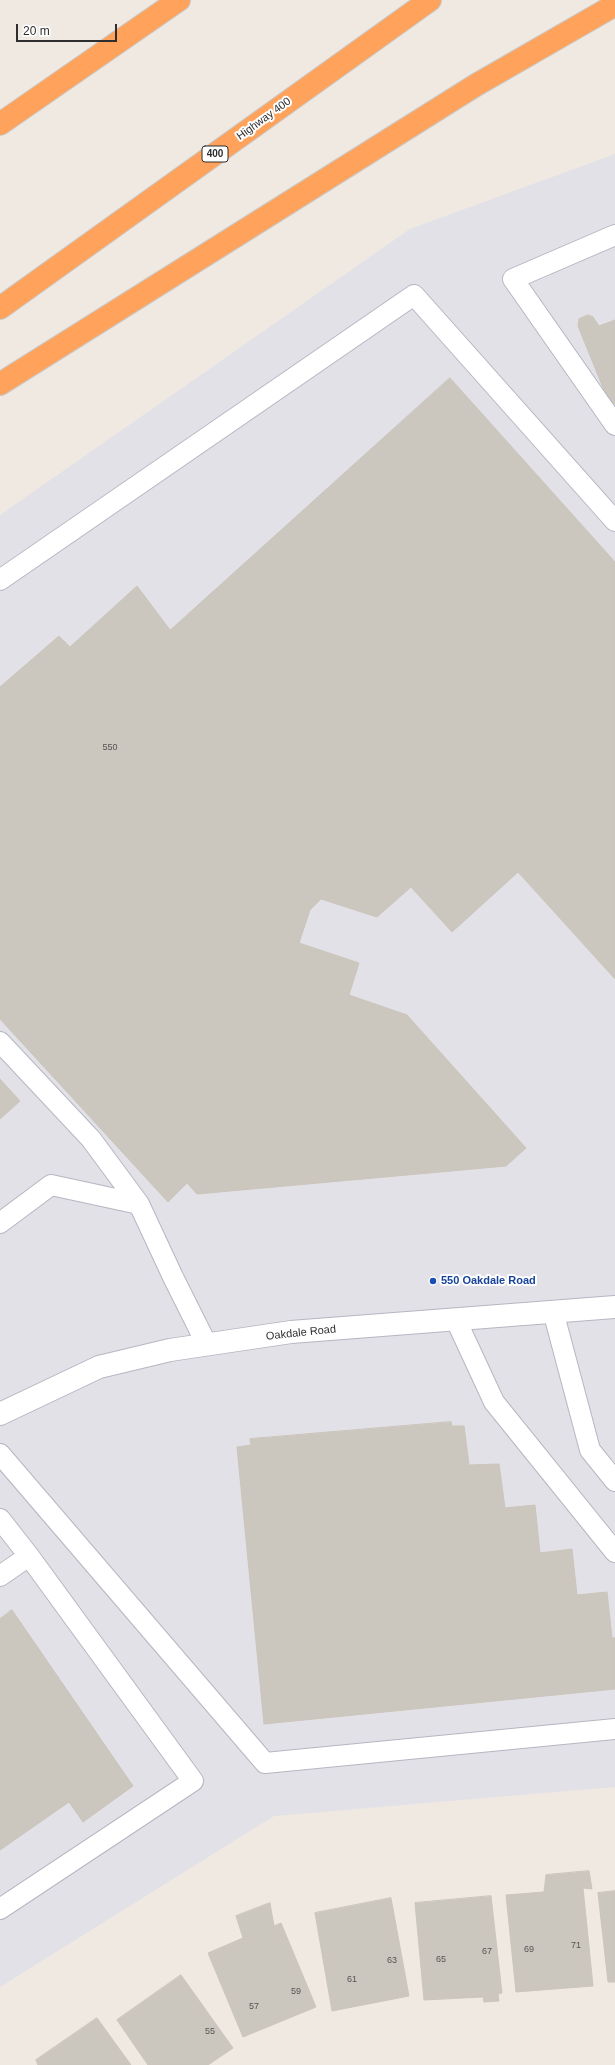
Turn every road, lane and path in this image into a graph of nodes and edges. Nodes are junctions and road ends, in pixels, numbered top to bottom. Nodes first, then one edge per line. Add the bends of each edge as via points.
1 (179, 0) edge
2 (430, 0) edge
3 (615, 5) edge
4 (0, 124) edge
5 (615, 234) edge
6 (0, 308) edge
7 (0, 384) edge
8 (615, 425) edge
9 (615, 521) edge
10 (0, 580) edge
11 (0, 1042) edge
12 (139, 1204) junction
13 (0, 1223) edge
14 (615, 1307) edge
15 (553, 1311) junction
16 (456, 1320) junction
17 (207, 1345) junction
18 (0, 1414) edge
19 (0, 1454) edge
20 (615, 1481) edge
21 (0, 1519) edge
22 (615, 1552) edge
23 (29, 1556) junction
24 (0, 1576) edge
25 (615, 1729) edge
26 (0, 1909) edge

1 - 4 highway
2 - 6 highway, Highway 400 / 400
3 - 7 highway via 476,85
5 - 8 lane via 513,279
9 - 10 lane via 414,295
11 - 12 lane via 91,1140
12 - 13 lane via 51,1185
12 - 17 lane
14 - 15 street, Oakdale Road
15 - 16 street, Oakdale Road
15 - 20 lane via 590,1450
16 - 17 street, Oakdale Road via 291,1332
16 - 22 lane via 494,1402
17 - 18 street, Oakdale Road via 170,1350 99,1367
19 - 25 lane via 265,1763
21 - 23 lane
23 - 24 lane
23 - 26 lane via 193,1781

